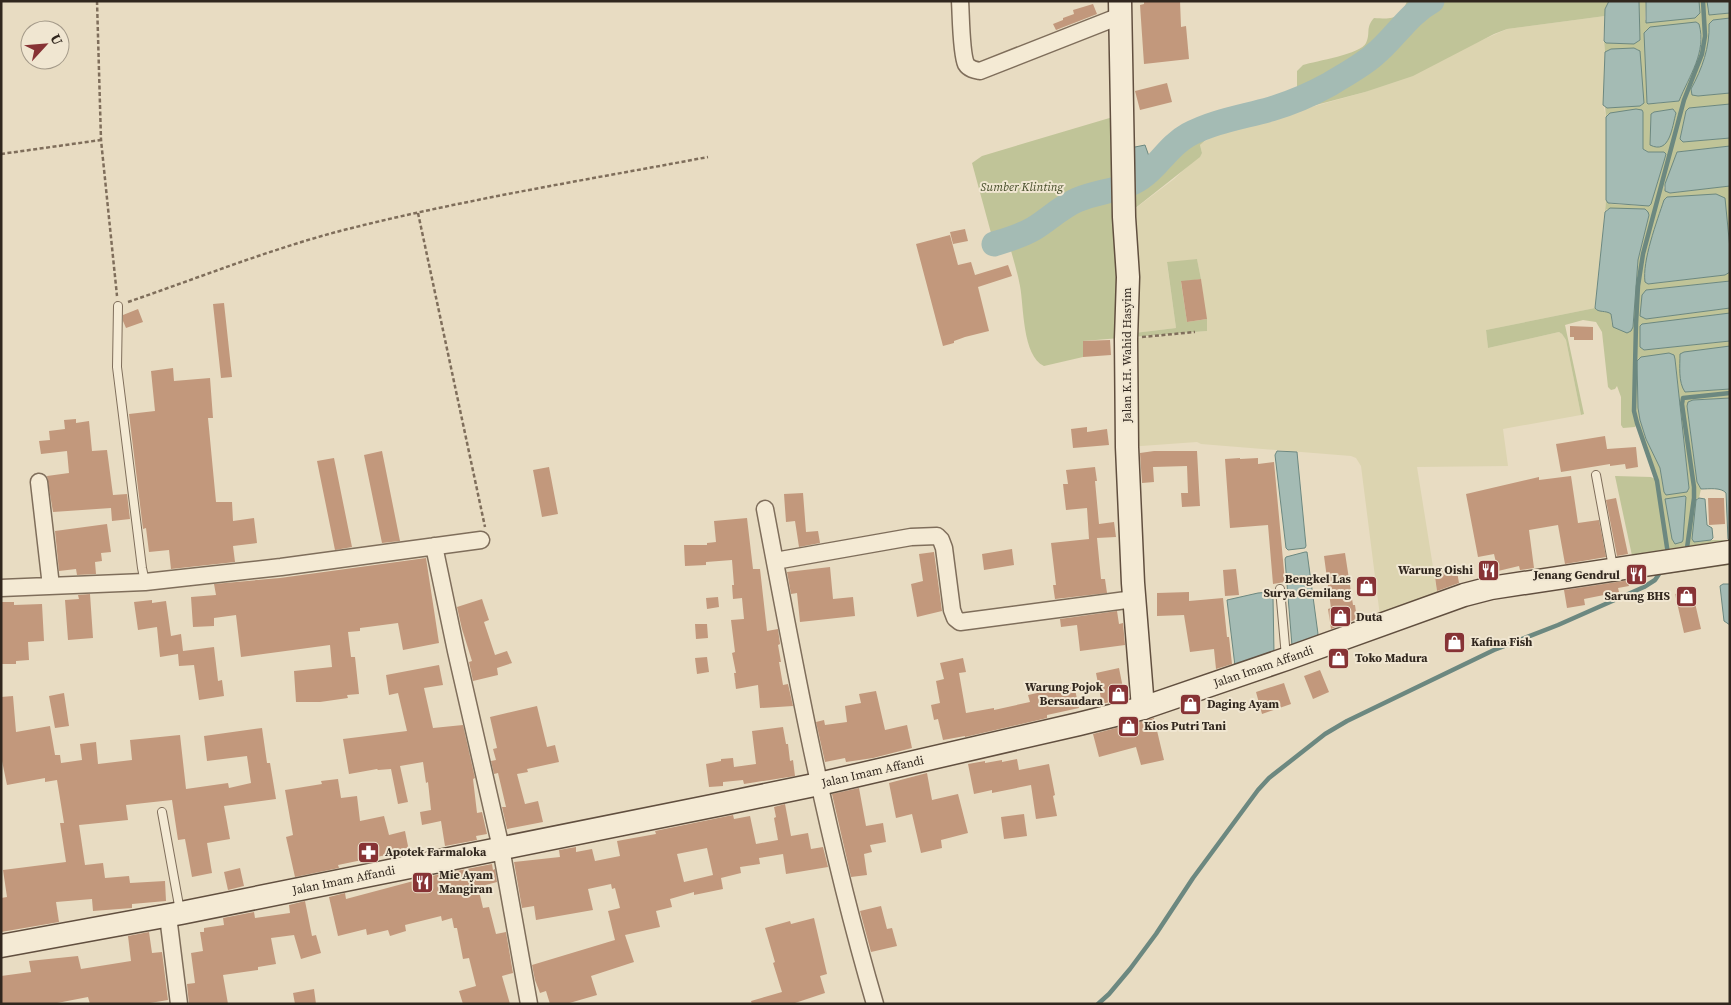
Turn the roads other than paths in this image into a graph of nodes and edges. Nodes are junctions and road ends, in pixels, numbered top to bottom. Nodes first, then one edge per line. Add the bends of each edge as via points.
1 (960, 1) edge
2 (1120, 9) edge
3 (118, 306) road end
4 (1596, 475) dead end
5 (39, 482) dead end
6 (765, 509) dead end
7 (481, 540) road end
8 (434, 546) junction
9 (1730, 552) edge
10 (775, 561) junction
11 (1613, 568) junction
12 (145, 582) junction
13 (51, 586) junction
14 (1, 588) edge
15 (1280, 589) dead end
16 (1134, 599) junction
17 (1286, 659) junction
18 (1143, 708) junction
19 (819, 784) junction
20 (162, 812) dead end
21 (501, 848) junction
22 (174, 914) junction
23 (1, 946) edge
24 (179, 1004) edge
25 (529, 1004) edge
26 (874, 1004) edge

1 - 2 street via 964,55 967,65 980,71
2 - 16 street, Jalan K.H. Wahid Hasyim via 1128,277 1127,447
3 - 12 lane via 117,367
4 - 11 lane
5 - 13 street
6 - 10 street
7 - 8 street
8 - 12 street
8 - 21 street
9 - 11 street, Jalan Imam Affandi
10 - 16 street via 911,537 937,536 944,548 952,610 960,622
10 - 19 street
11 - 17 street, Jalan Imam Affandi via 1509,584 1464,595
12 - 13 street
13 - 14 street
15 - 17 lane
16 - 18 street, Jalan K.H. Wahid Hasyim
17 - 18 street, Jalan Imam Affandi
18 - 19 street, Jalan Imam Affandi
19 - 21 street, Jalan Imam Affandi
19 - 26 street
20 - 22 lane
21 - 22 street, Jalan Imam Affandi
21 - 25 street
22 - 23 street, Jalan Imam Affandi
22 - 24 street

